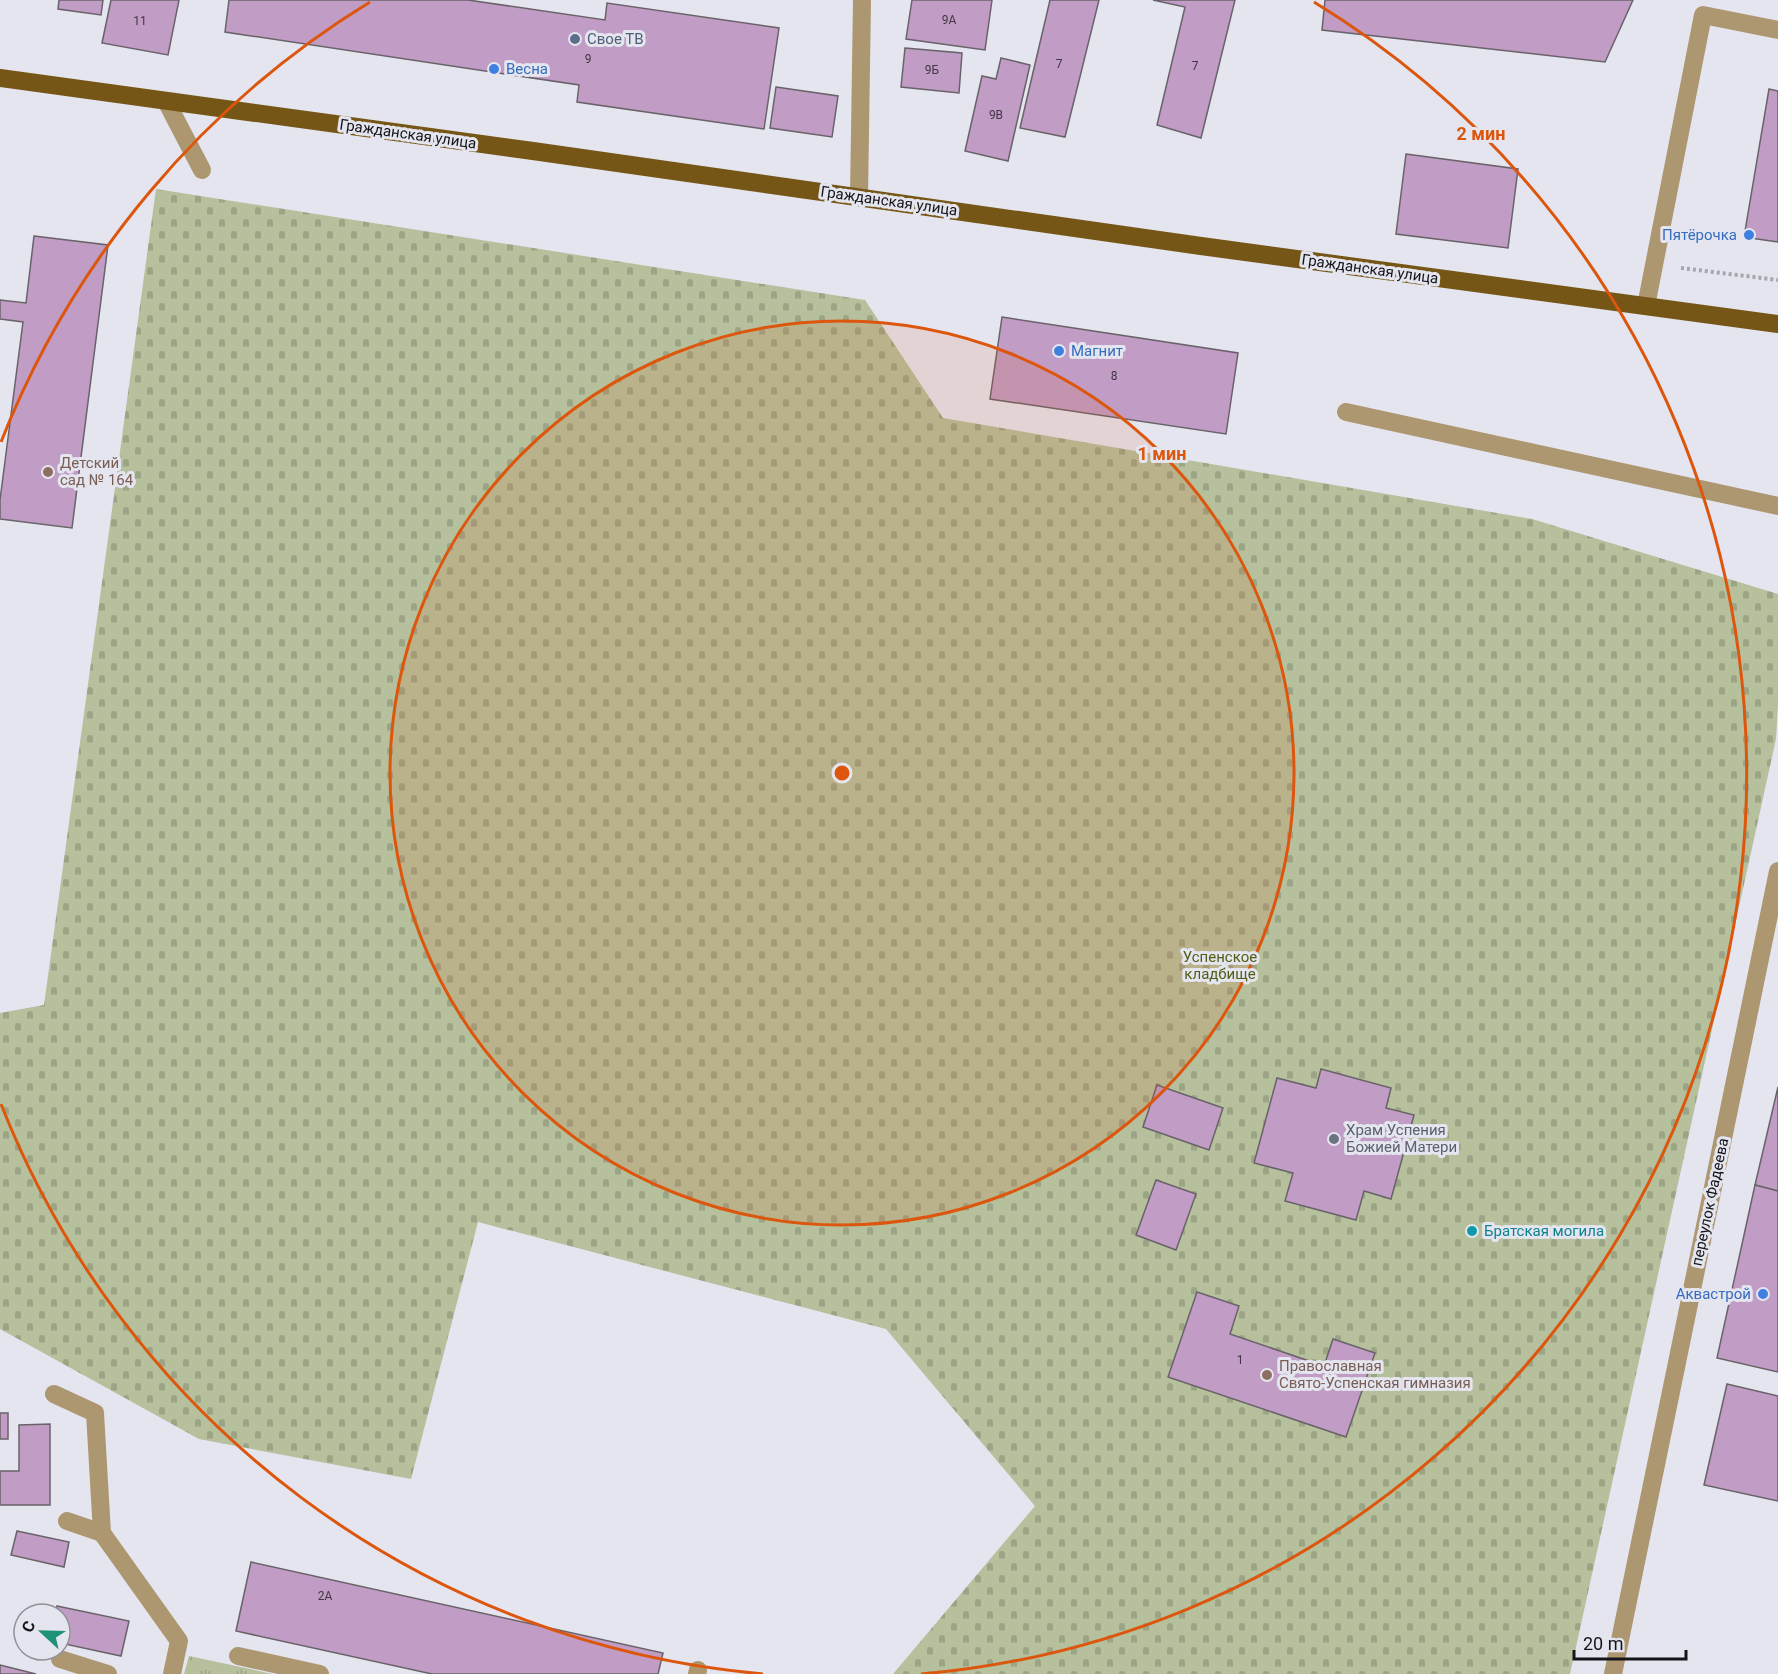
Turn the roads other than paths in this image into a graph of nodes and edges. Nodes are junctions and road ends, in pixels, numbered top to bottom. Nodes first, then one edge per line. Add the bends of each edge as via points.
1 (862, 0) edge
2 (1778, 30) edge
3 (0, 78) edge
4 (166, 101) junction
5 (202, 170) dead end
6 (859, 197) junction
7 (1646, 306) junction
8 (1778, 324) edge
9 (1346, 412) dead end
10 (1778, 506) edge
11 (1778, 871) edge
12 (54, 1394) dead end
13 (67, 1521) dead end
14 (102, 1533) junction
15 (238, 1656) dead end
16 (70, 1662) edge
17 (108, 1674) edge
18 (172, 1674) edge
19 (320, 1674) edge
20 (1613, 1674) edge

1 - 6 street
2 - 7 street via 1703,15
3 - 4 main road, Гражданская улица
4 - 5 street
4 - 6 main road, Гражданская улица
6 - 7 main road, Гражданская улица
7 - 8 main road, Гражданская улица
9 - 10 street
11 - 20 street, переулок Фадеева
12 - 14 street via 95,1413
13 - 14 street
14 - 18 street via 179,1641
15 - 19 street
16 - 17 street

